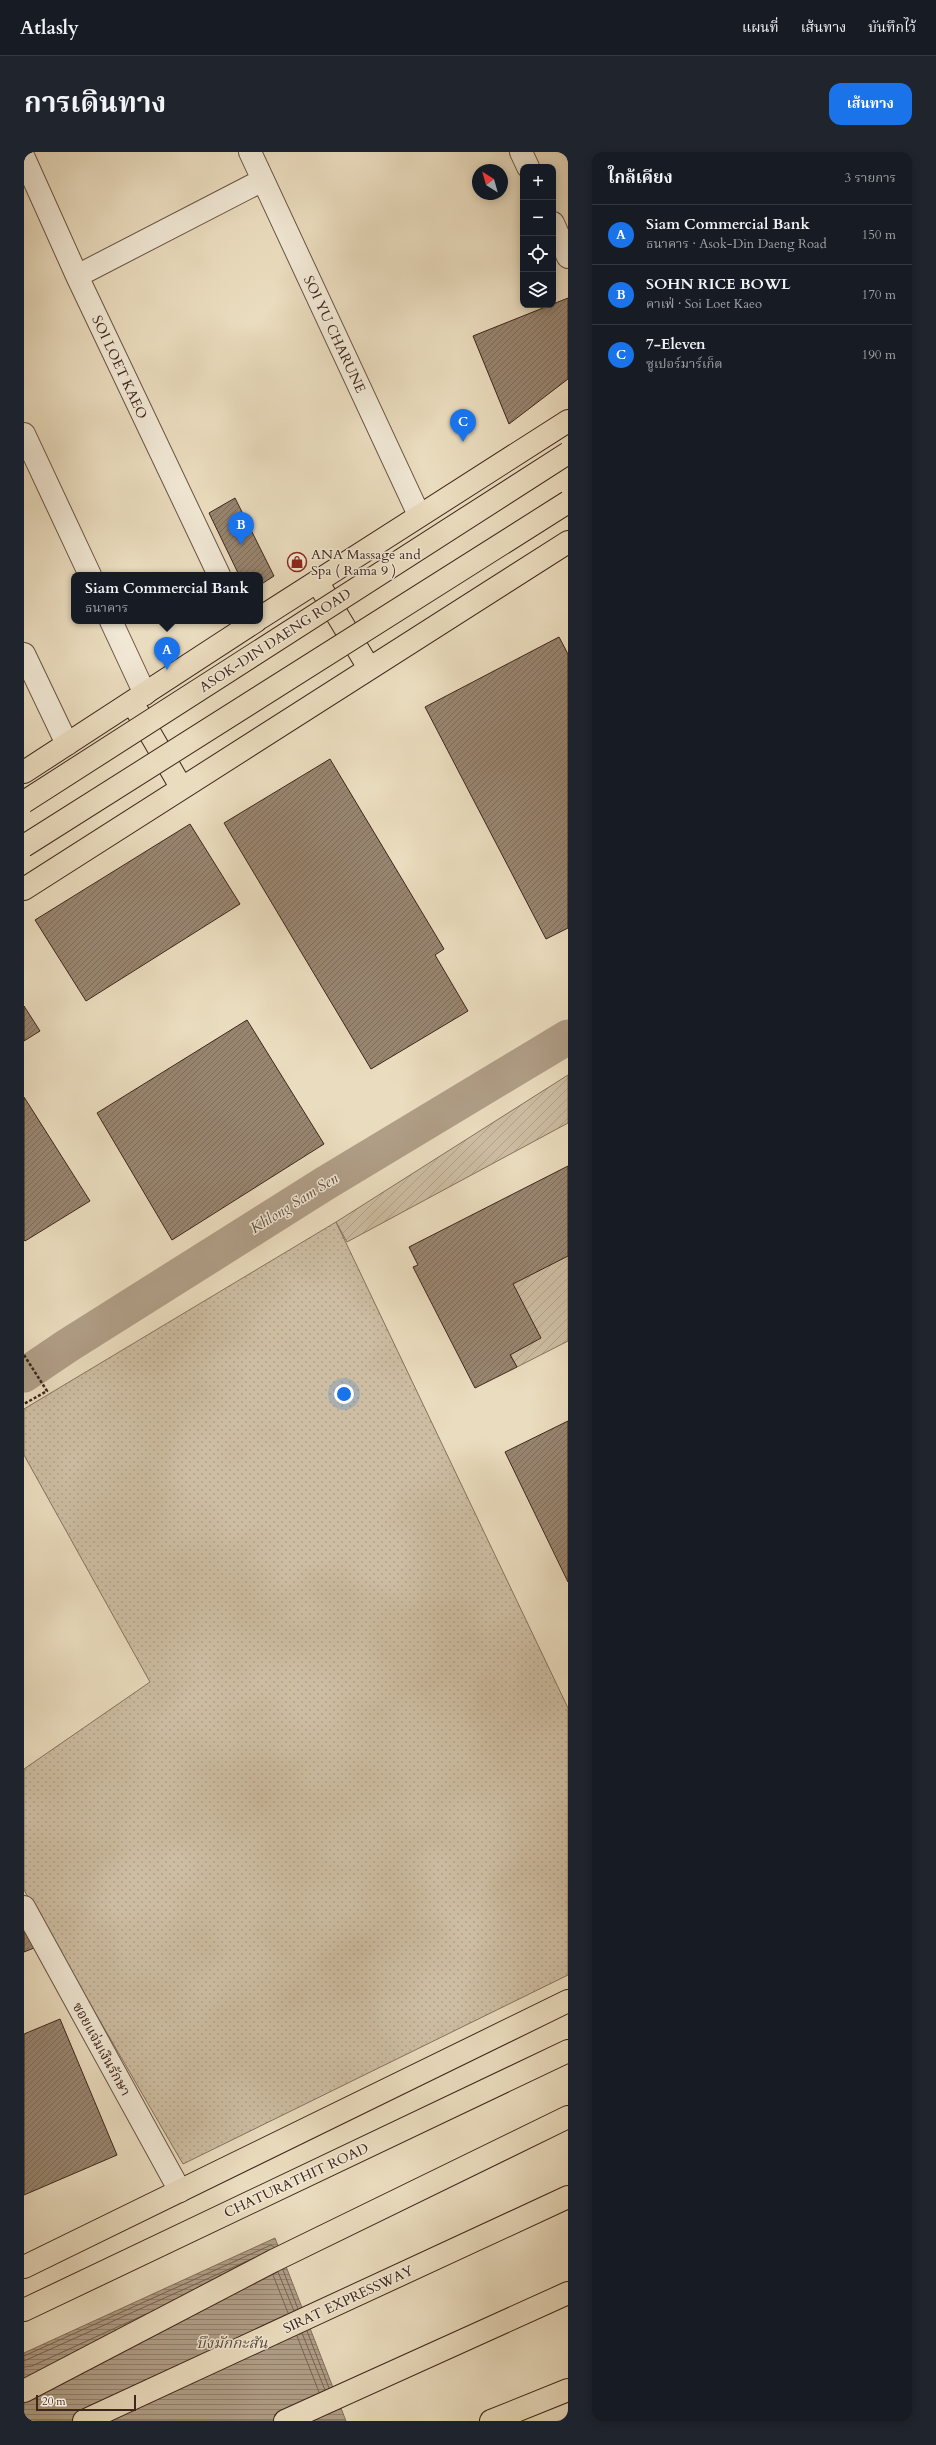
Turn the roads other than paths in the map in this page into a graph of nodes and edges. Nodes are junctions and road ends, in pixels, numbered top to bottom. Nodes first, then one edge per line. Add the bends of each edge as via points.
1 (250, 152) edge
2 (521, 152) edge
3 (24, 158) edge
4 (527, 164) edge
5 (263, 180) junction
6 (556, 230) edge
7 (568, 257) edge
8 (77, 276) junction
9 (568, 421) edge
10 (24, 434) edge
11 (568, 453) edge
12 (568, 502) edge
13 (419, 515) junction
14 (568, 542) edge
15 (89, 572) edge
16 (218, 572) edge
17 (318, 582) junction
18 (263, 614) edge
19 (112, 624) edge
20 (247, 624) edge
21 (24, 654) edge
22 (369, 668) junction
23 (138, 698) junction
24 (67, 744) junction
25 (24, 772) edge
26 (181, 787) junction
27 (24, 802) edge
28 (24, 846) edge
29 (24, 889) edge
30 (24, 1907) edge
31 (568, 2001) edge
32 (568, 2051) edge
33 (568, 2116) edge
34 (180, 2191) junction
35 (568, 2197) edge
36 (24, 2267) edge
37 (568, 2293) edge
38 (24, 2310) edge
39 (568, 2390) edge
40 (24, 2391) edge
41 (84, 2421) edge
42 (285, 2421) edge
43 (490, 2421) edge

1 - 5 street, SOI YU CHARUNE
2 - 4 street
3 - 8 street, SOI LOET KAEO
5 - 8 street
5 - 13 street, SOI YU CHARUNE
6 - 7 street
8 - 16 street, SOI LOET KAEO
9 - 13 main road, ASOK-DIN DAENG ROAD
10 - 15 street
11 - 27 main road, ASOK-DIN DAENG ROAD, bridge
12 - 28 main road, bridge
13 - 17 main road, ASOK-DIN DAENG ROAD
14 - 22 main road
17 - 18 main road, ASOK-DIN DAENG ROAD
17 - 22 main road
19 - 23 street
20 - 23 main road, ASOK-DIN DAENG ROAD
21 - 24 street
22 - 26 main road
23 - 24 main road, ASOK-DIN DAENG ROAD
23 - 26 main road
24 - 25 main road, ASOK-DIN DAENG ROAD
26 - 29 main road
30 - 34 street, ซอยแจ่มเงินรักษา
31 - 34 main road
32 - 38 main road, CHATURATHIT ROAD
33 - 40 main road via 273,2261
34 - 36 main road
35 - 41 main road, SIRAT EXPRESSWAY
37 - 42 main road
39 - 43 main road

